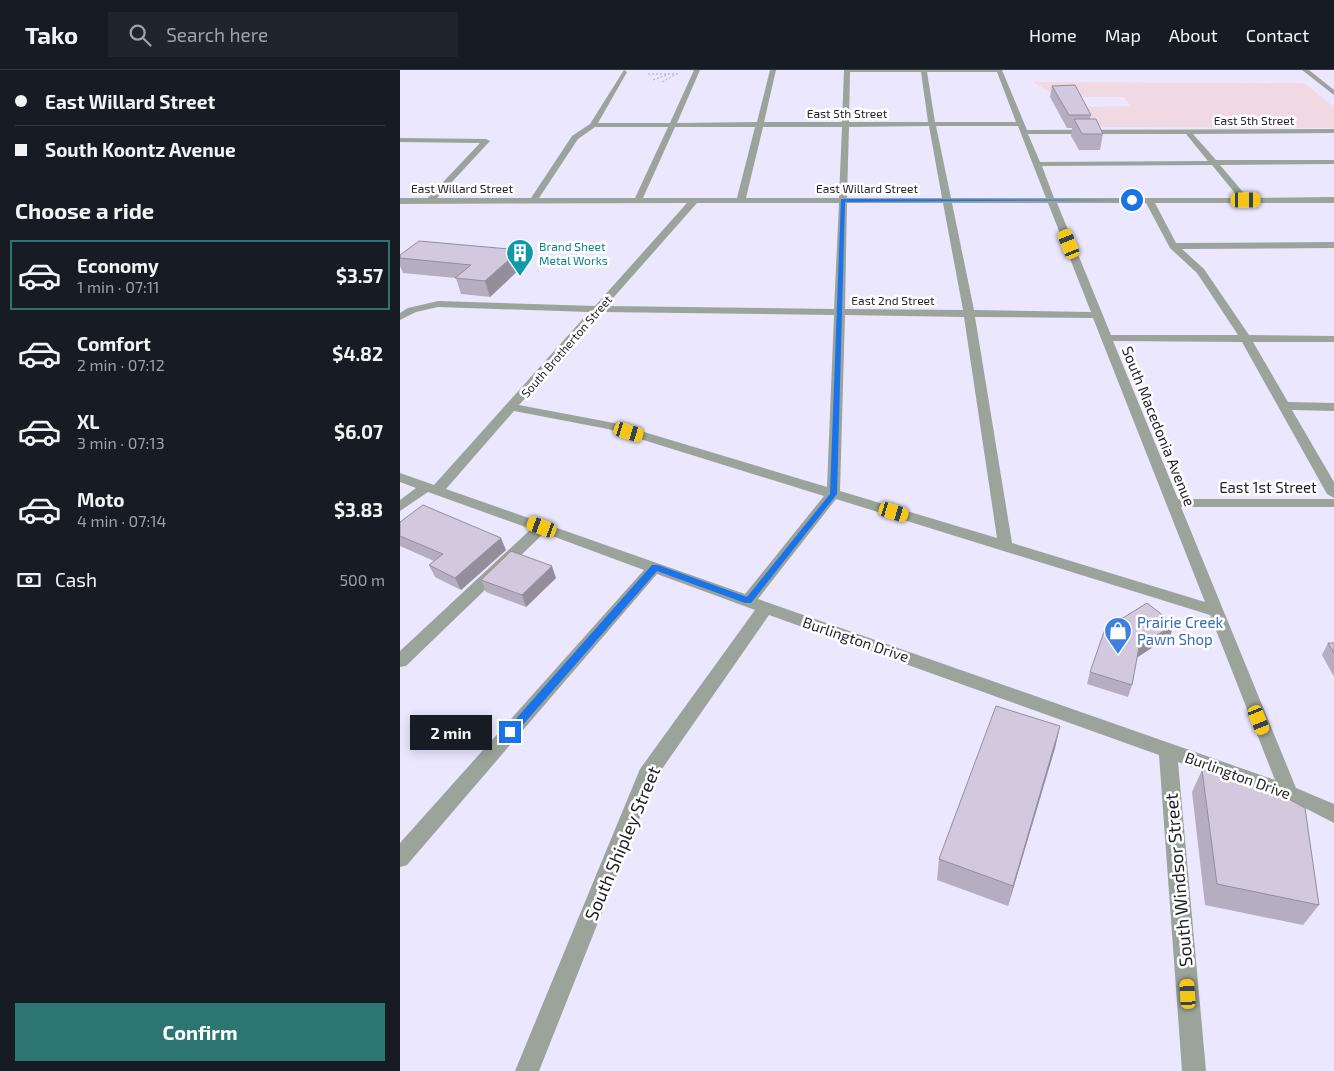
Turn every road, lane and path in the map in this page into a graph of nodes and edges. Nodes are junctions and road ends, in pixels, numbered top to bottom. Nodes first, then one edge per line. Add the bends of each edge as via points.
1 (697, 70) edge
2 (773, 70) edge
3 (847, 70) edge
4 (924, 70) edge
5 (999, 70) edge
6 (1305, 70) edge
7 (624, 72) dead end
8 (648, 74) dead end
9 (669, 74) junction
10 (676, 74) junction
11 (682, 74) dead end
12 (653, 80) dead end
13 (1318, 80) junction
14 (1334, 80) edge
15 (662, 82) dead end
16 (1334, 93) edge
17 (760, 124) junction
18 (845, 124) junction
19 (932, 124) junction
20 (593, 126) junction
21 (672, 126) junction
22 (1022, 128) junction
23 (1334, 131) edge
24 (1188, 132) junction
25 (400, 140) edge
26 (1214, 162) junction
27 (1334, 162) edge
28 (1037, 164) junction
29 (400, 200) edge
30 (430, 200) junction
31 (534, 200) junction
32 (638, 200) junction
33 (694, 200) junction
34 (741, 200) junction
35 (842, 200) junction
36 (947, 200) junction
37 (1051, 200) junction
38 (1149, 200) junction
39 (1246, 200) junction
40 (1334, 200) edge
41 (1334, 245) edge
42 (1173, 246) junction
43 (598, 309) junction
44 (838, 313) junction
45 (968, 314) junction
46 (1098, 315) junction
47 (400, 317) edge
48 (1107, 338) junction
49 (1245, 338) junction
50 (1334, 338) edge
51 (1284, 406) junction
52 (512, 407) junction
53 (1334, 407) edge
54 (400, 477) edge
55 (432, 488) junction
56 (833, 494) junction
57 (1334, 494) edge
58 (1173, 503) junction
59 (1334, 503) edge
60 (400, 507) edge
61 (542, 527) junction
62 (1005, 546) junction
63 (655, 567) junction
64 (757, 604) junction
65 (1216, 611) junction
66 (400, 661) edge
67 (1168, 749) junction
68 (1289, 793) junction
69 (1312, 802) junction
70 (1334, 802) edge
71 (1334, 814) edge
72 (402, 852) edge
73 (527, 1071) edge
74 (1194, 1071) edge

1 - 21 street
2 - 17 street
3 - 4 street
3 - 18 street
4 - 5 street
4 - 19 street
5 - 22 street, South Macedonia Avenue
6 - 13 street
7 - 20 street
8 - 9 path
9 - 10 path
9 - 12 path
10 - 11 path
10 - 15 path
13 - 14 street
13 - 16 street
17 - 18 street, East 5th Street
17 - 21 street, East 5th Street
17 - 34 street
18 - 19 street, East 5th Street
18 - 35 street
19 - 22 street, East 5th Street
19 - 36 street
20 - 21 street, East 5th Street
20 - 31 street via 575,138
21 - 32 street
22 - 24 street, East 5th Street
22 - 28 street, South Macedonia Avenue
23 - 24 street, East 5th Street
24 - 26 street
25 - 30 street via 486,141
26 - 27 street
26 - 28 street
26 - 39 street
28 - 37 street, South Macedonia Avenue
29 - 30 street, East Willard Street
30 - 31 street, East Willard Street
31 - 32 street, East Willard Street
32 - 33 street, East Willard Street
33 - 34 street, East Willard Street
33 - 43 street, South Brotherton Street
34 - 35 street, East Willard Street
35 - 36 street, East Willard Street
35 - 44 street
36 - 37 street, East Willard Street
36 - 45 street
37 - 38 street, East Willard Street
37 - 46 street, South Macedonia Avenue
38 - 39 street, East Willard Street
38 - 42 street
39 - 40 street, East Willard Street
41 - 42 street
42 - 49 street via 1201,271
43 - 44 street, East 2nd Street
43 - 47 street, East 2nd Street via 438,304 412,310
43 - 52 street, South Brotherton Street
44 - 45 street, East 2nd Street
44 - 56 street
45 - 46 street, East 2nd Street
45 - 62 street
46 - 48 street, South Macedonia Avenue
48 - 49 street
48 - 58 street, South Macedonia Avenue
49 - 50 street
49 - 51 street
51 - 53 street
51 - 57 street
52 - 55 street, South Brotherton Street
52 - 56 street via 610,426
54 - 55 street, Burlington Drive
55 - 60 street, South Brotherton Street
55 - 61 street, Burlington Drive
56 - 62 street
56 - 64 street, South Shipley Street
58 - 59 street, East 1st Street
58 - 65 street, South Macedonia Avenue
61 - 63 street, Burlington Drive
61 - 66 street
62 - 65 street
63 - 64 street, Burlington Drive
63 - 72 street
64 - 67 street, Burlington Drive
64 - 73 street, South Shipley Street via 647,775
65 - 68 street, South Macedonia Avenue
67 - 68 street, Burlington Drive
67 - 74 street, South Windsor Street
68 - 69 street, Burlington Drive
69 - 70 street
69 - 71 street

